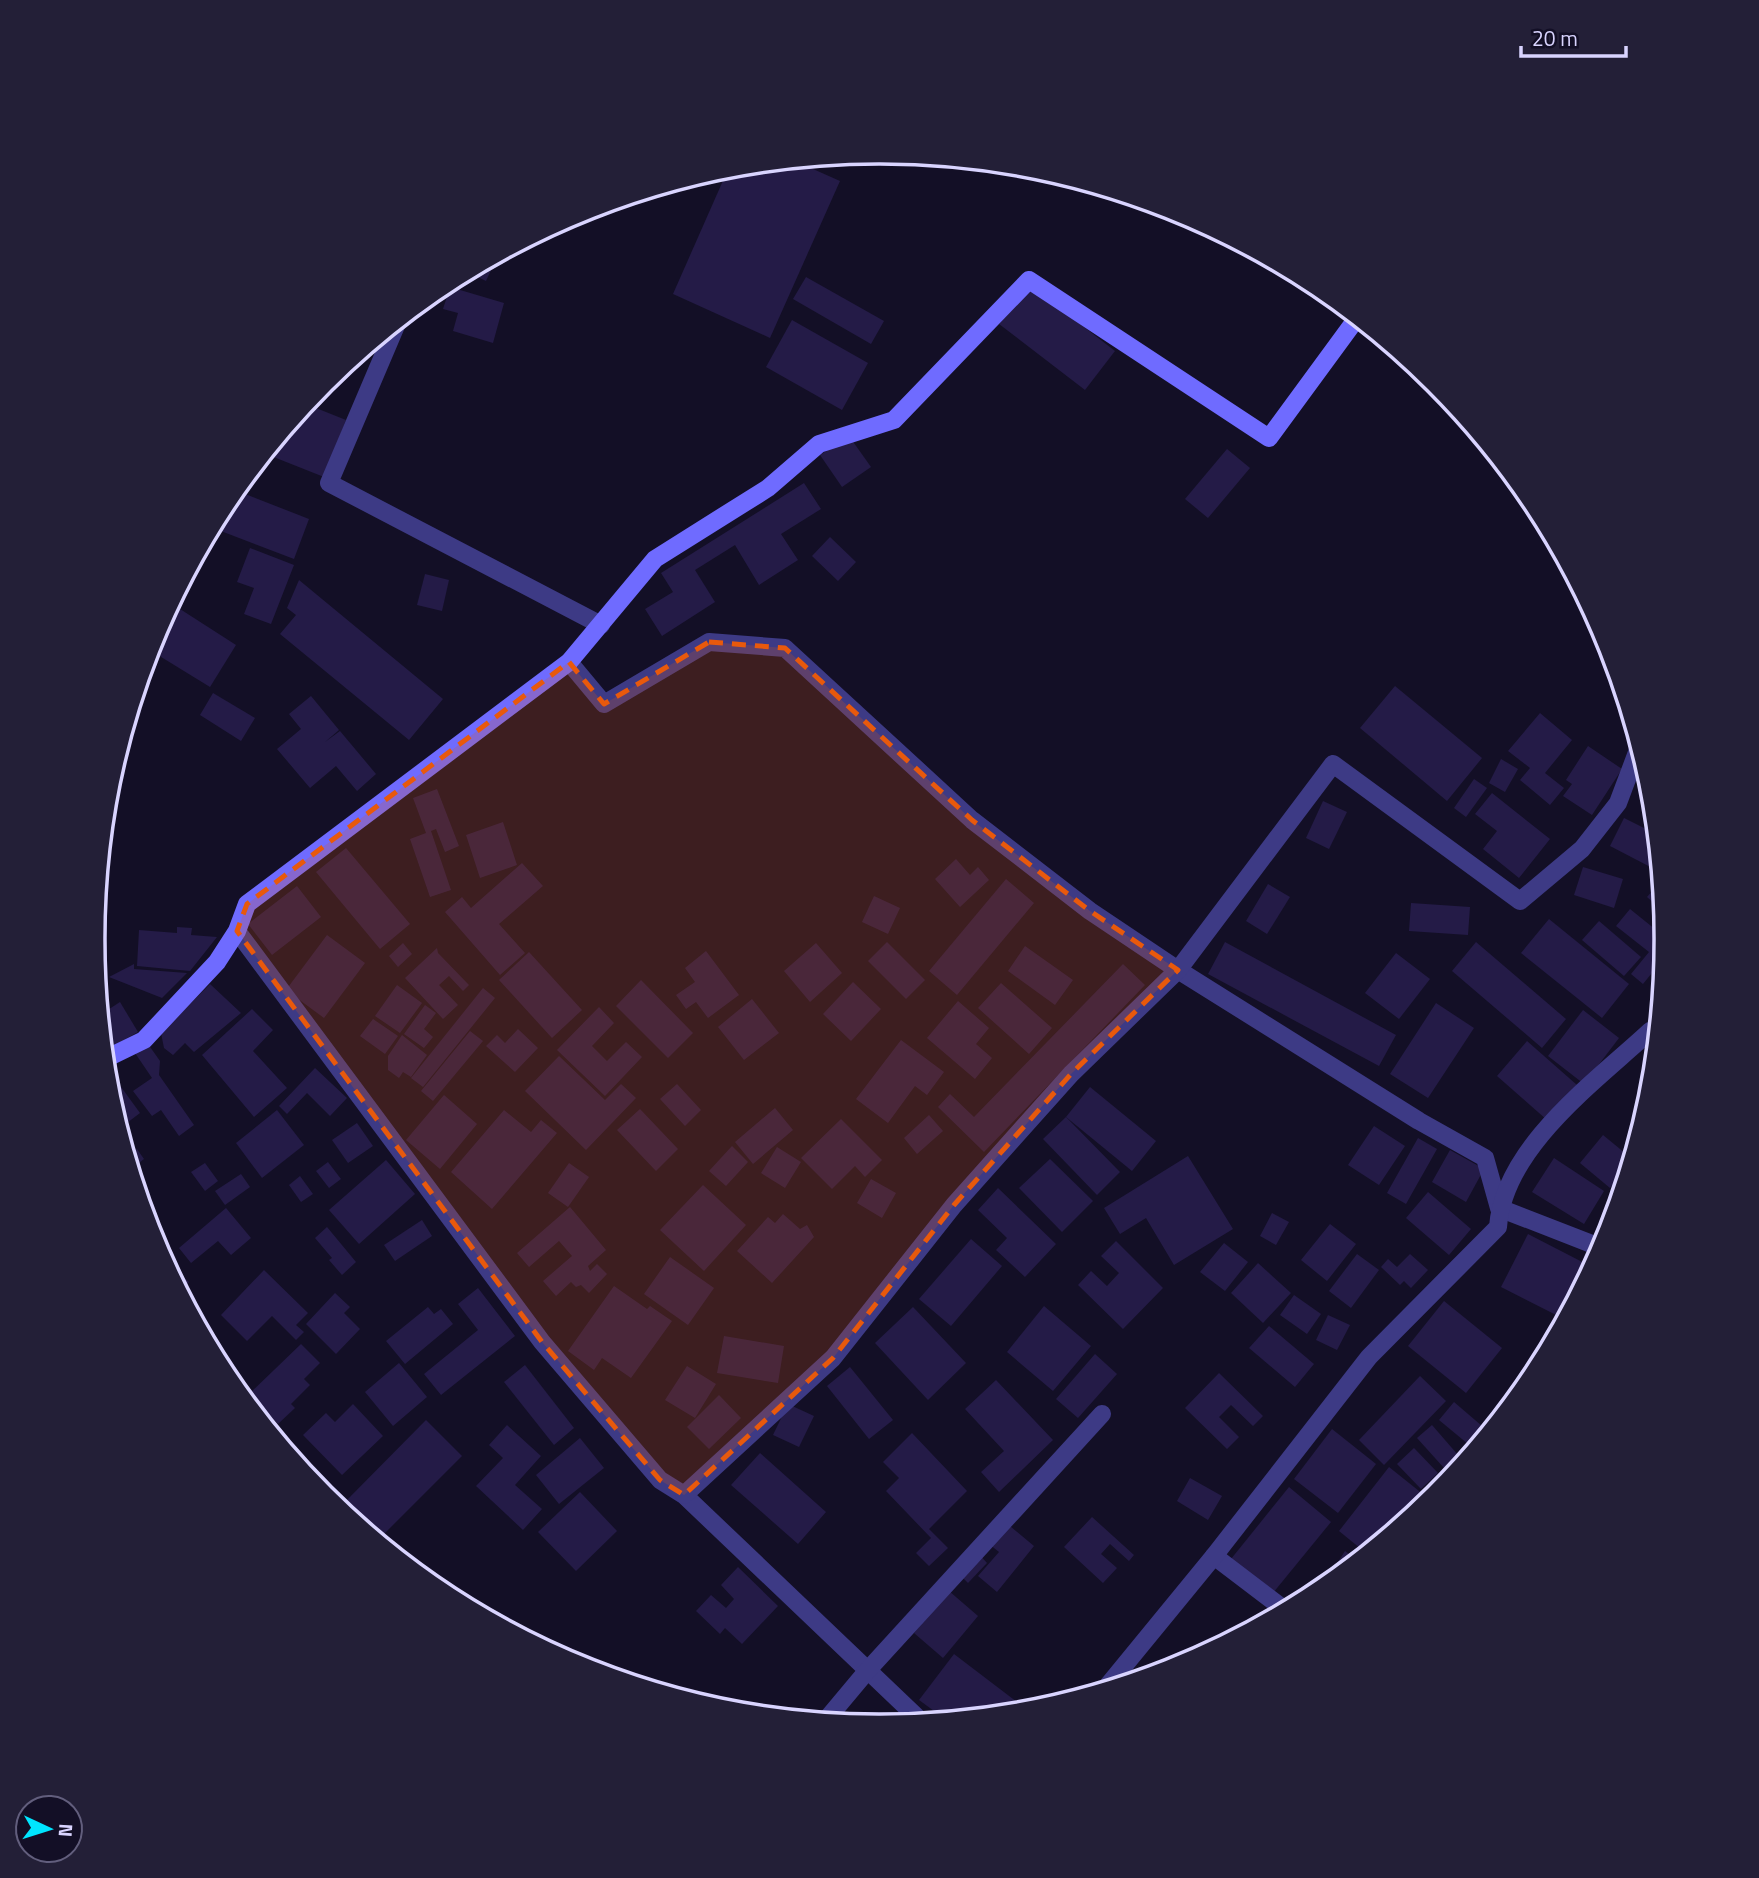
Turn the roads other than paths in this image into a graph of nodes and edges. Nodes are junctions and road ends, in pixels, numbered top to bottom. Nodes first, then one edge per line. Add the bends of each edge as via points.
1 (1352, 325) edge
2 (390, 340) edge
3 (601, 625) junction
4 (569, 662) junction
5 (1634, 764) edge
6 (237, 931) junction
7 (1178, 970) junction
8 (1648, 1033) edge
9 (114, 1054) edge
10 (1499, 1208) junction
11 (1591, 1244) edge
12 (1102, 1414) dead end
13 (684, 1494) junction
14 (1214, 1556) junction
15 (1277, 1604) edge
16 (867, 1671) junction
17 (1116, 1676) edge
18 (833, 1712) edge
19 (913, 1713) edge

1 - 3 street via 1269,438 1029,279 894,420 819,444 768,488 655,559
2 - 3 street via 329,483
3 - 4 street
4 - 6 street via 247,904
4 - 7 street via 604,704 709,642 785,648 972,820 1090,911
5 - 7 street via 1618,803 1582,849 1520,901 1333,764
6 - 9 street via 217,962 144,1040
6 - 13 street via 542,1342 660,1480
7 - 10 street via 1485,1158
7 - 13 street via 1071,1074 954,1205 833,1358
8 - 10 street via 1529,1147
10 - 11 street
10 - 14 street via 1498,1227 1368,1357
12 - 16 street
13 - 16 street
14 - 15 street
14 - 17 street
16 - 18 street
16 - 19 street

